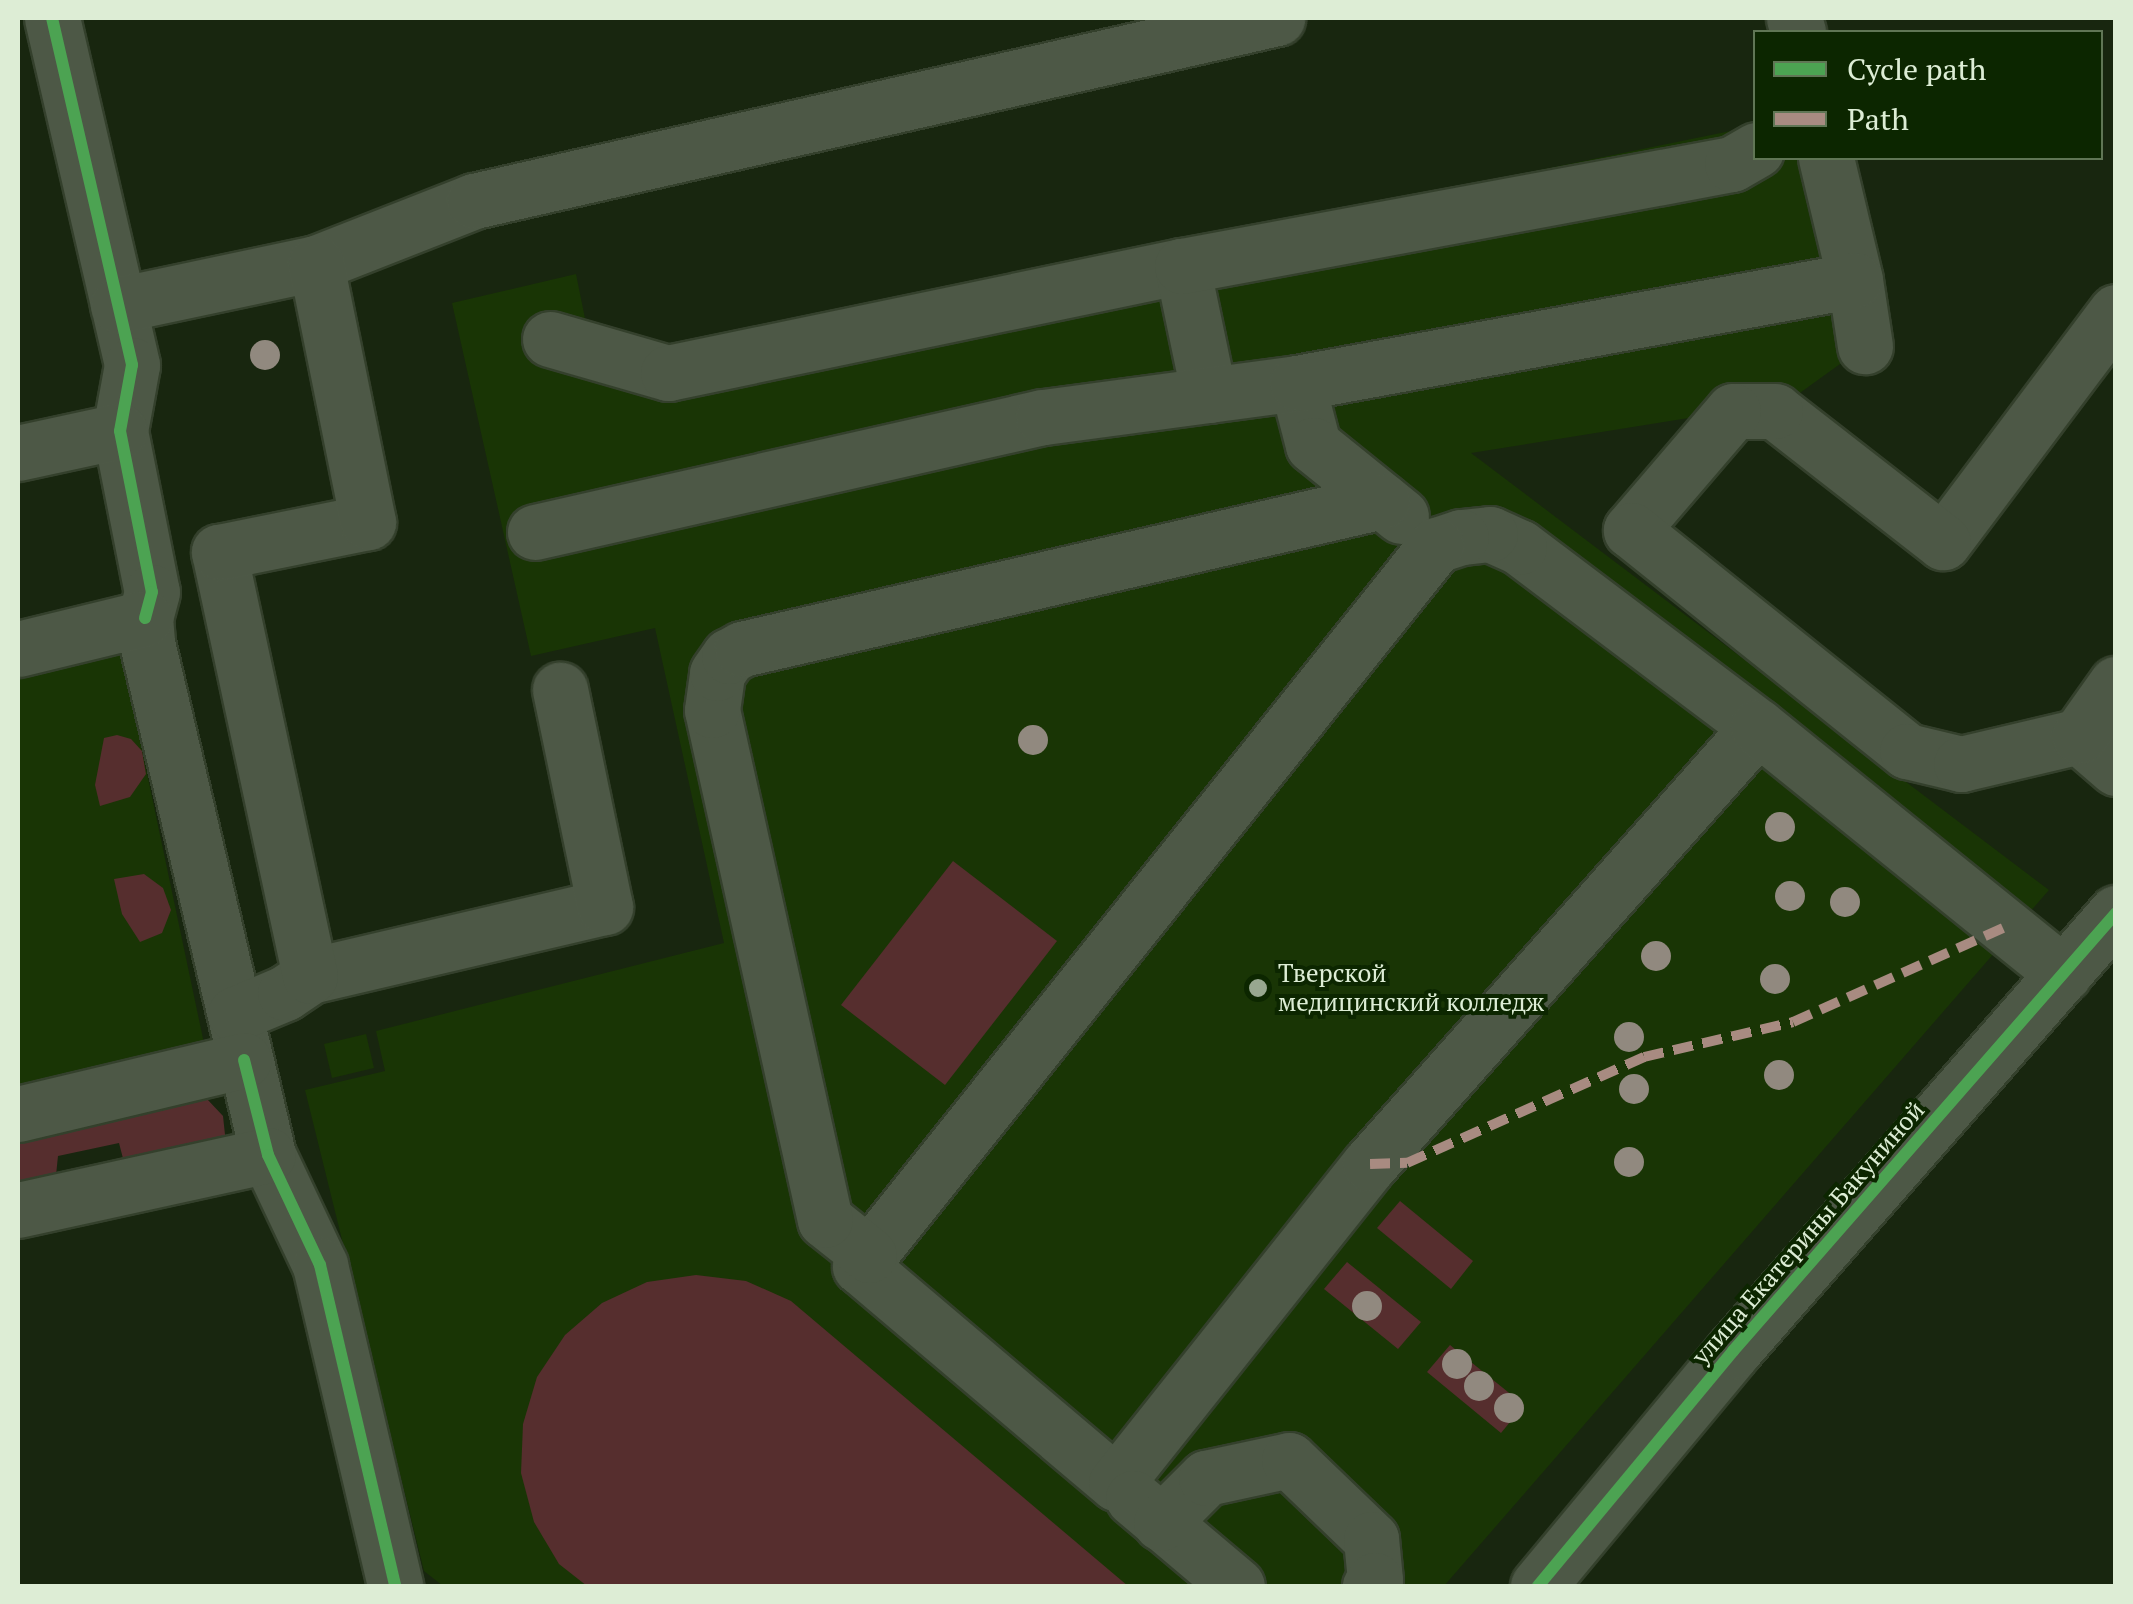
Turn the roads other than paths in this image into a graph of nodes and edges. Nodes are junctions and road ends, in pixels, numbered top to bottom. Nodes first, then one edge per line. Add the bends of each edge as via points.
1 (52, 18) edge
2 (1277, 18) edge
3 (1753, 152) edge
4 (1826, 160) edge
5 (316, 264) junction
6 (1182, 266) junction
7 (1855, 280) junction
8 (118, 305) junction
9 (2116, 312) edge
10 (550, 339) dead end
11 (1865, 346) dead end
12 (1297, 383) junction
13 (1209, 395) junction
14 (120, 431) junction
15 (18, 453) edge
16 (1382, 501) junction
17 (536, 532) dead end
18 (1436, 546) junction
19 (146, 618) junction
20 (18, 648) edge
21 (2116, 684) edge
22 (560, 690) dead end
23 (1758, 726) junction
24 (2097, 752) edge
25 (2116, 913) edge
26 (2064, 974) junction
27 (310, 976) junction
28 (239, 1037) junction
29 (18, 1114) edge
30 (268, 1155) junction
31 (18, 1210) edge
32 (869, 1255) junction
33 (1116, 1484) junction
34 (1162, 1523) junction
35 (396, 1586) edge
36 (1237, 1586) edge
37 (1370, 1586) edge
38 (1538, 1586) edge

1 - 8 street
2 - 5 street via 474,201
3 - 6 street via 1732,164
4 - 7 street
5 - 8 street
5 - 27 street via 368,522 219,552
6 - 10 street via 668,373
6 - 13 street
7 - 11 street
7 - 12 street
8 - 14 street via 132,365
9 - 24 street via 1943,542 1776,410 1732,411 1631,530 1908,751 1961,764
12 - 13 street
12 - 16 street via 1313,445
13 - 17 street via 1043,417
14 - 15 street
14 - 19 street via 152,592
16 - 18 street
16 - 32 street via 742,649 717,673 712,710 825,1220
18 - 23 street via 1490,534 1519,547
18 - 32 street
19 - 20 street
19 - 28 street
21 - 24 street
22 - 27 street via 605,907
23 - 26 street
23 - 33 street via 1370,1164
25 - 26 street, улица Екатерины Бакуниной
26 - 38 street, улица Екатерины Бакуниной via 1733,1351
27 - 28 street via 269,1002
28 - 29 street
28 - 30 street
30 - 31 street
30 - 35 street via 320,1265
32 - 33 street via 860,1266
33 - 34 street
34 - 36 street
34 - 37 street via 1206,1478 1288,1460 1371,1539

